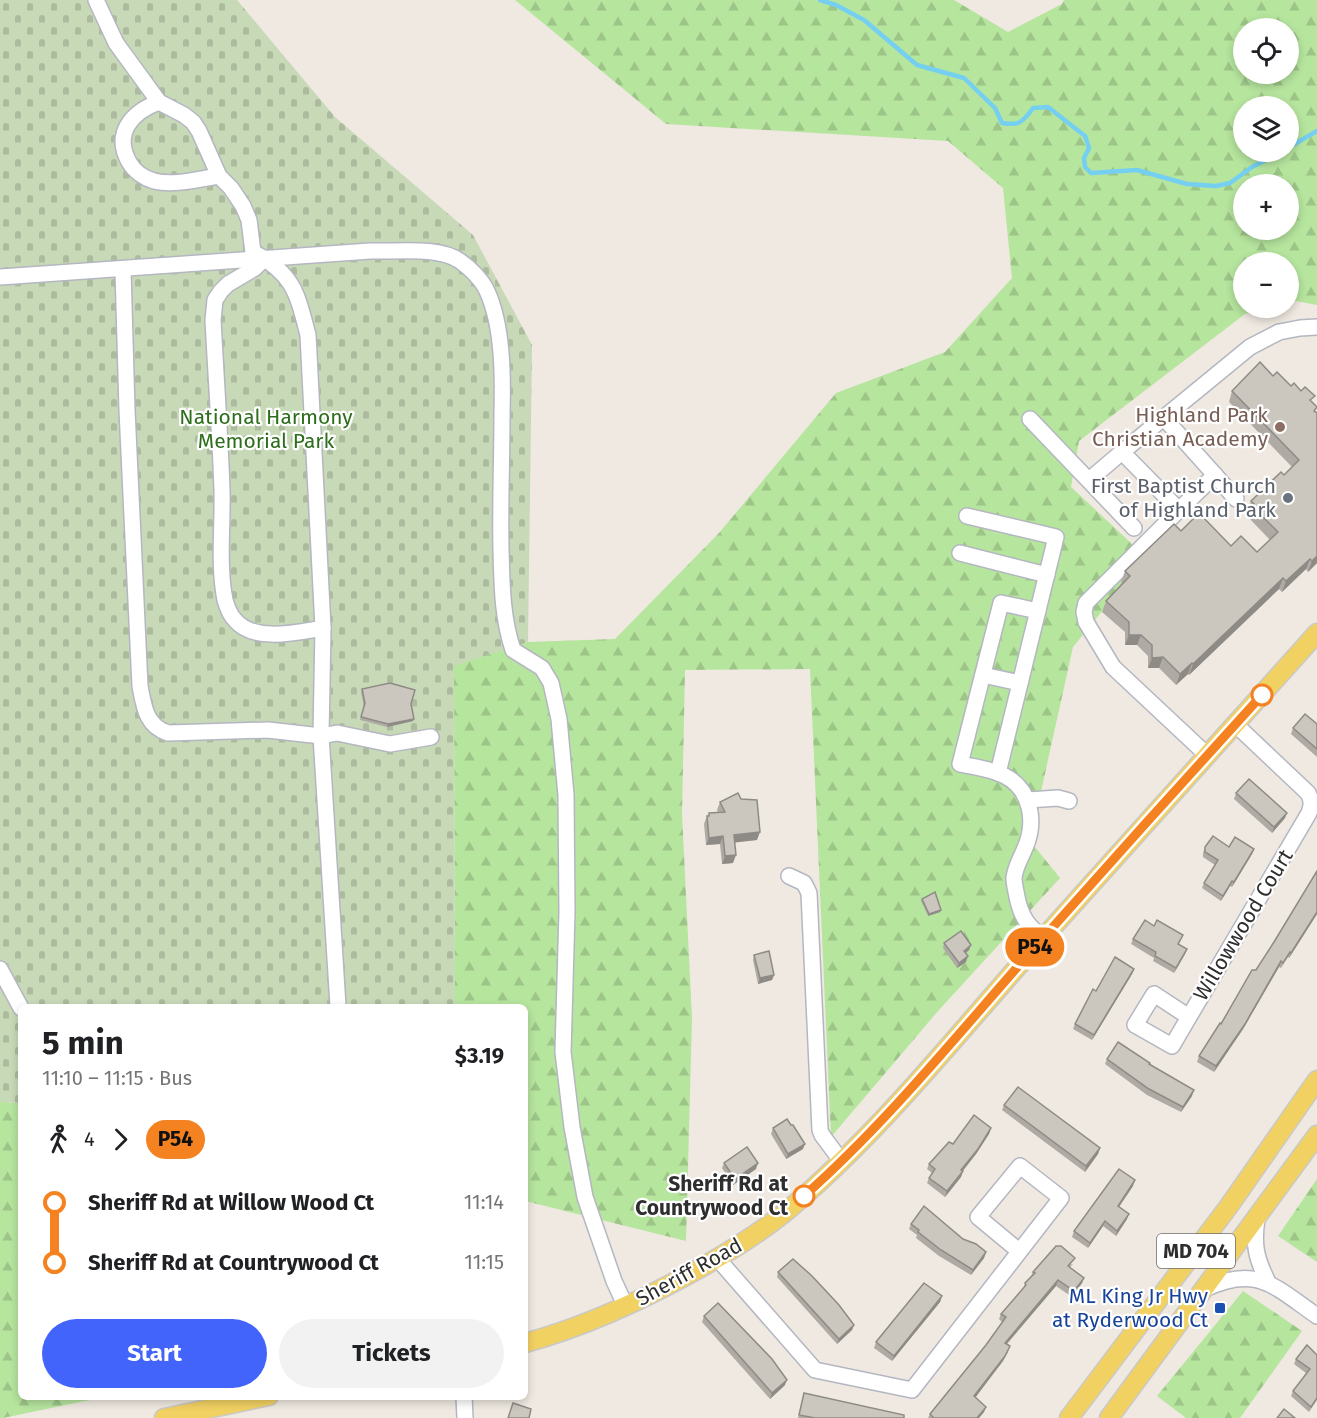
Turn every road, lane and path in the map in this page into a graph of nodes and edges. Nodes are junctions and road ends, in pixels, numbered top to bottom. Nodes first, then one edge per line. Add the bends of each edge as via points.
1 (96, 0) edge
2 (159, 102) junction
3 (219, 176) junction
4 (265, 258) junction
5 (123, 270) junction
6 (0, 277) edge
7 (1317, 327) edge
8 (1164, 418) junction
9 (1030, 419) dead end
10 (1122, 452) junction
11 (1215, 476) junction
12 (1089, 480) junction
13 (1236, 499) dead end
14 (1179, 510) junction
15 (966, 516) dead end
16 (1134, 528) dead end
17 (960, 553) dead end
18 (1047, 575) junction
19 (1038, 611) junction
20 (323, 628) junction
21 (1317, 633) edge
22 (983, 675) junction
23 (1020, 683) junction
24 (1235, 724) junction
25 (321, 736) junction
26 (431, 737) dead end
27 (1207, 755) junction
28 (998, 773) junction
29 (1028, 800) junction
30 (1069, 801) dead end
31 (789, 876) dead end
32 (1043, 937) junction
33 (0, 969) edge
34 (19, 1004) edge
35 (338, 1004) edge
36 (1189, 1017) dead end
37 (1317, 1080) edge
38 (1317, 1135) edge
39 (842, 1162) junction
40 (1257, 1219) junction
41 (1018, 1251) junction
42 (717, 1258) junction
43 (1268, 1282) junction
44 (1205, 1289) junction
45 (626, 1307) junction
46 (1317, 1316) edge
47 (528, 1342) edge
48 (250, 1400) edge
49 (464, 1400) edge
50 (164, 1418) edge
51 (465, 1418) edge
52 (1069, 1418) edge
53 (1109, 1418) edge

1 - 2 street via 116,43
2 - 3 street via 193,122
2 - 3 street via 141,111 126,129 122,140 131,166 156,181
3 - 4 street via 243,206 254,252
4 - 5 street
4 - 20 street via 282,271 295,292 308,335
4 - 20 street via 221,291 214,310 225,598 235,621 252,631 277,633
4 - 45 street via 370,251 447,254 476,275 487,291 498,330 503,376 501,530 506,630 513,650 542,668 551,683 563,754 567,900 563,1052 572,1127 585,1197
5 - 6 street
5 - 25 street via 140,686 146,715 151,724 168,733 268,730
7 - 8 street via 1279,332 1250,347
8 - 10 street
8 - 11 street
9 - 12 street
10 - 12 street
10 - 14 street
11 - 13 street
11 - 14 street
12 - 16 street
14 - 27 street via 1086,603 1084,612 1113,667
15 - 18 street via 1056,537
17 - 18 street
18 - 19 street
19 - 22 street via 1001,603
19 - 23 street
20 - 25 street
21 - 24 main road, Sheriff Road
22 - 23 street
22 - 28 street via 960,764
23 - 28 street
24 - 27 main road, Sheriff Road
24 - 36 street, Willowwood Court via 1308,793 1311,808
25 - 26 street via 337,733 390,744
25 - 35 street
27 - 32 main road, Sheriff Road
28 - 29 street via 1006,776
29 - 30 street
29 - 32 street via 1031,830 1014,880 1020,913 1030,928
31 - 39 street via 804,883 809,893 820,1130
32 - 39 main road, Sheriff Road
33 - 34 street
37 - 52 main road, MD 704 via 1229,1206
38 - 40 main road, MD 704
39 - 42 main road, Sheriff Road via 768,1226
40 - 43 street via 1255,1244
40 - 44 main road, MD 704
41 - 41 street via 1061,1198 1020,1166 978,1217
41 - 42 street via 912,1390 815,1370
42 - 45 main road, Sheriff Road
43 - 44 street via 1243,1277
43 - 46 street
44 - 53 main road, MD 704
45 - 47 main road, Sheriff Road
48 - 50 main road
49 - 51 street

